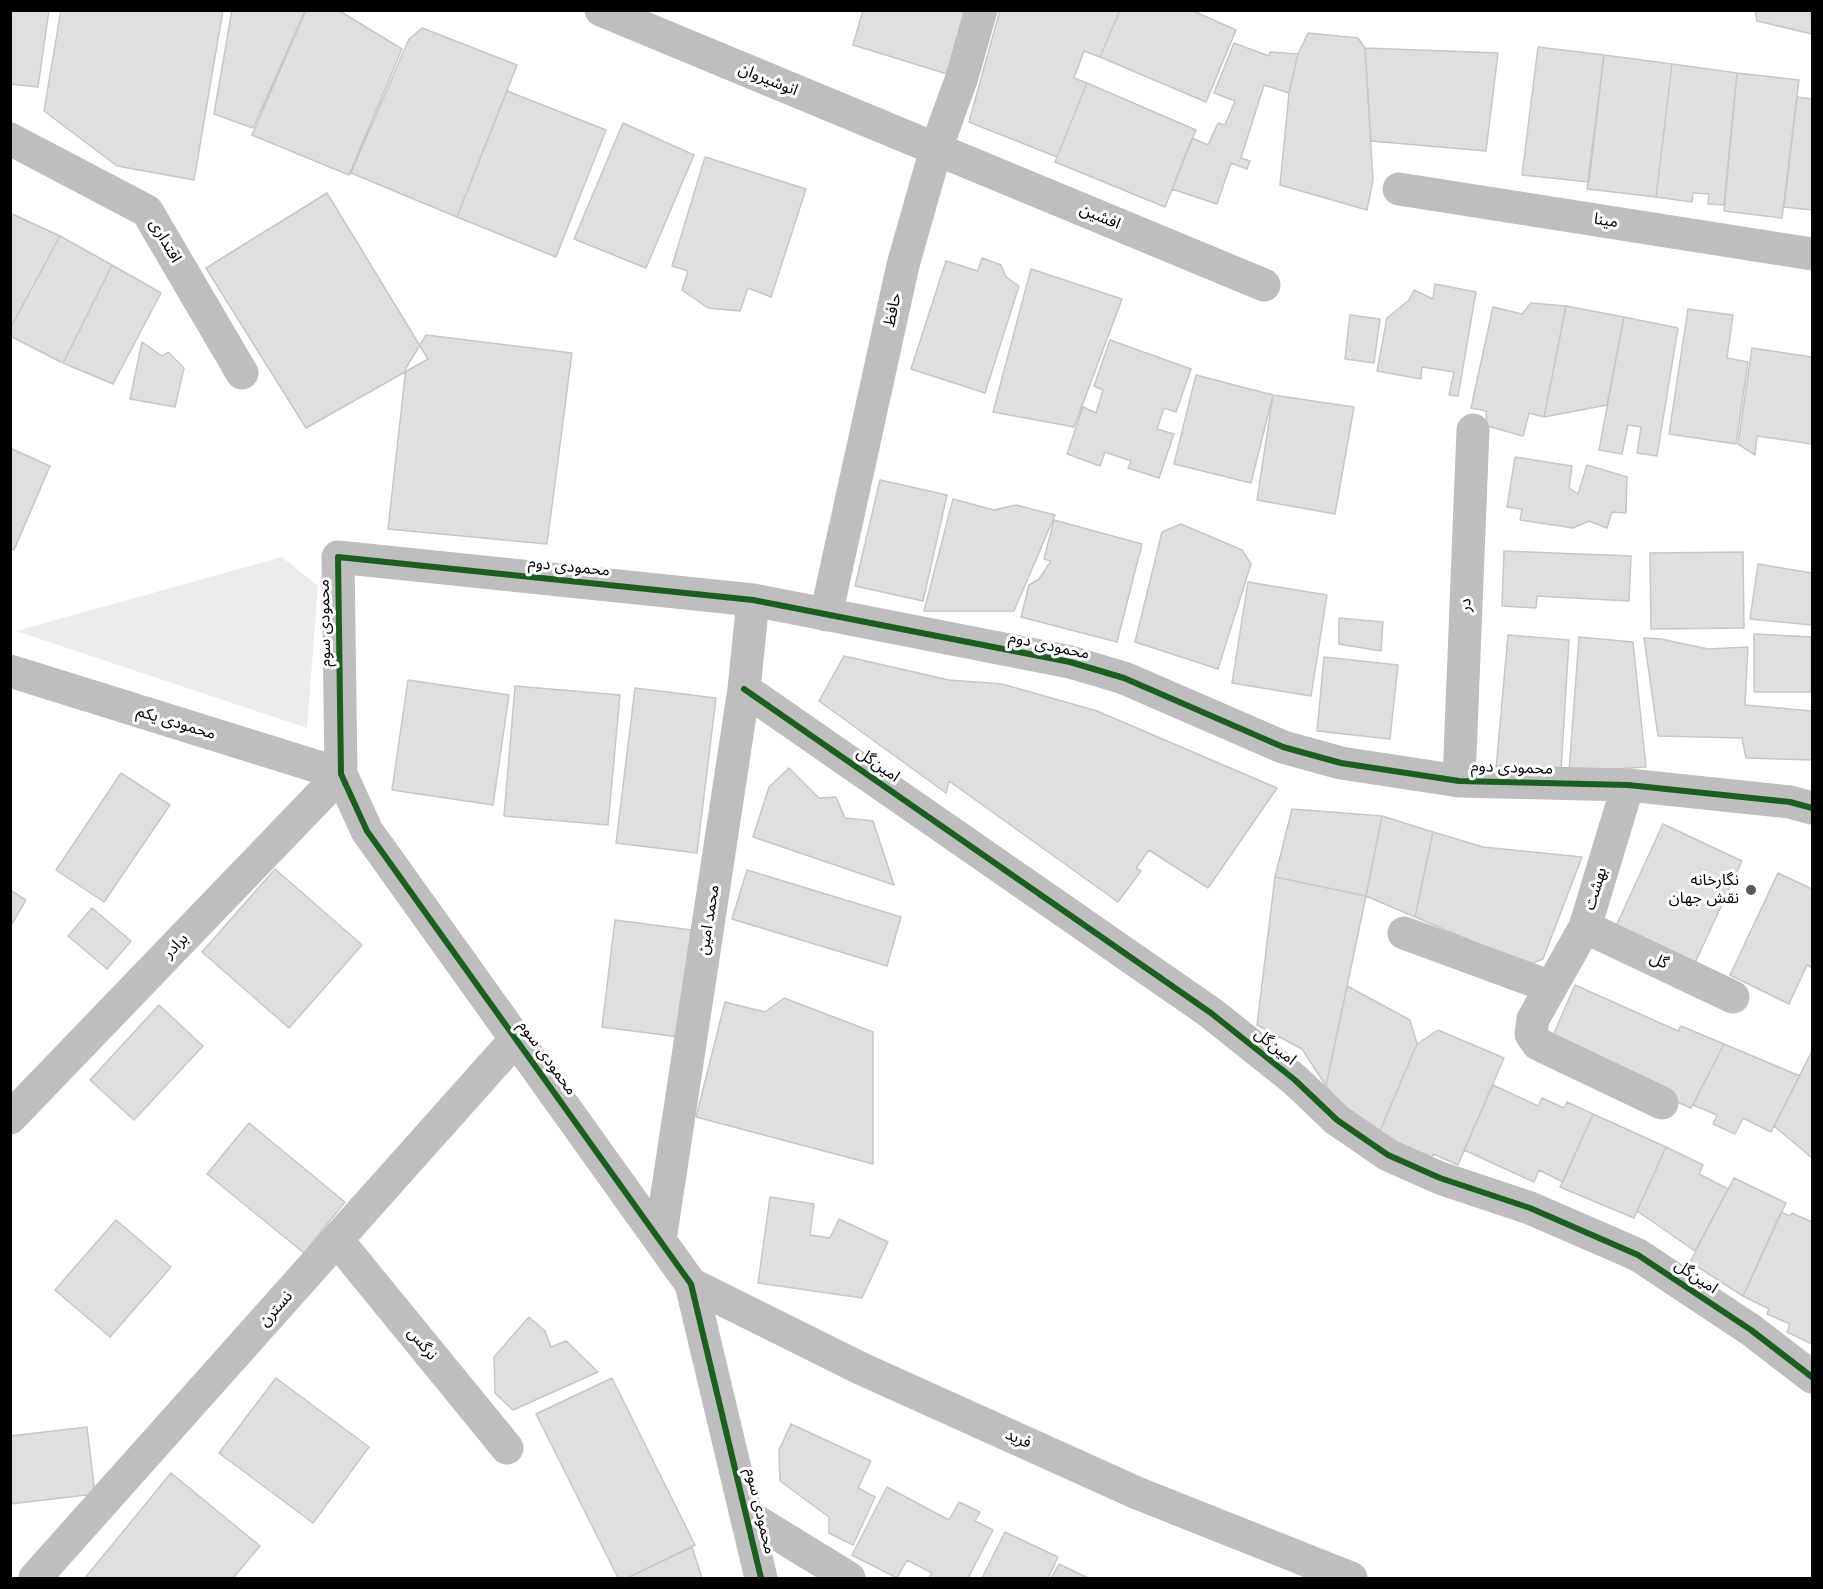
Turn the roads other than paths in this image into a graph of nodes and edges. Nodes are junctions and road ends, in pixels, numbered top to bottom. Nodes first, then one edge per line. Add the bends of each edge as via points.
1 (601, 10) edge
2 (981, 10) edge
3 (10, 139) edge
4 (936, 149) junction
5 (1399, 189) dead end
6 (1812, 254) edge
7 (1264, 285) dead end
8 (242, 374) dead end
9 (1473, 430) dead end
10 (338, 557) joint
11 (753, 600) junction
12 (826, 615) junction
13 (10, 671) edge
14 (744, 689) junction
15 (340, 774) junction
16 (1459, 781) junction
17 (1628, 785) junction
18 (1812, 808) edge
19 (1585, 927) junction
20 (1404, 933) dead end
21 (1551, 987) junction
22 (1733, 997) dead end
23 (516, 1040) junction
24 (1662, 1103) dead end
25 (10, 1118) edge
26 (337, 1240) junction
27 (660, 1240) junction
28 (691, 1284) junction
29 (1812, 1377) edge
30 (507, 1448) dead end
31 (748, 1516) junction
32 (35, 1578) edge
33 (761, 1578) edge
34 (849, 1578) edge
35 (1352, 1578) edge

1 - 4 street, انوشیروان
2 - 4 street, حافظ
3 - 8 street, اقتداری via 147,211
4 - 7 street, افشین
4 - 12 street, حافظ via 903,265
5 - 6 street, مینا
9 - 16 street, در
10 - 11 street, محمودی دوم
10 - 15 street, محمودی سوم
11 - 12 street, محمودی دوم
11 - 14 street, محمد امین
12 - 16 street, محمودی دوم via 1070,662 1124,678 1282,747 1341,763
13 - 15 street, محمودی یکم
14 - 27 street, محمد امین
14 - 29 street, امین‌گل via 1211,1013 1295,1080 1337,1120 1388,1155 1440,1178 1530,1208 1638,1255 1751,1330
15 - 23 street, محمودی سوم via 368,831
15 - 25 street, برادر
16 - 17 street, محمودی دوم
17 - 18 street, محمودی دوم via 1790,802
17 - 19 street, بهشت
19 - 21 street, بهشت
19 - 22 street, گل
20 - 21 street
21 - 24 street, بهشت via 1533,1019 1531,1034 1538,1044
23 - 26 street, نسترن
23 - 27 street, محمودی سوم
26 - 30 street, نرگس
26 - 32 street, نسترن
27 - 28 street, محمودی سوم
28 - 31 street, محمودی سوم
28 - 35 street, فرید via 862,1369 1137,1493
31 - 33 street, محمودی سوم
31 - 34 street

